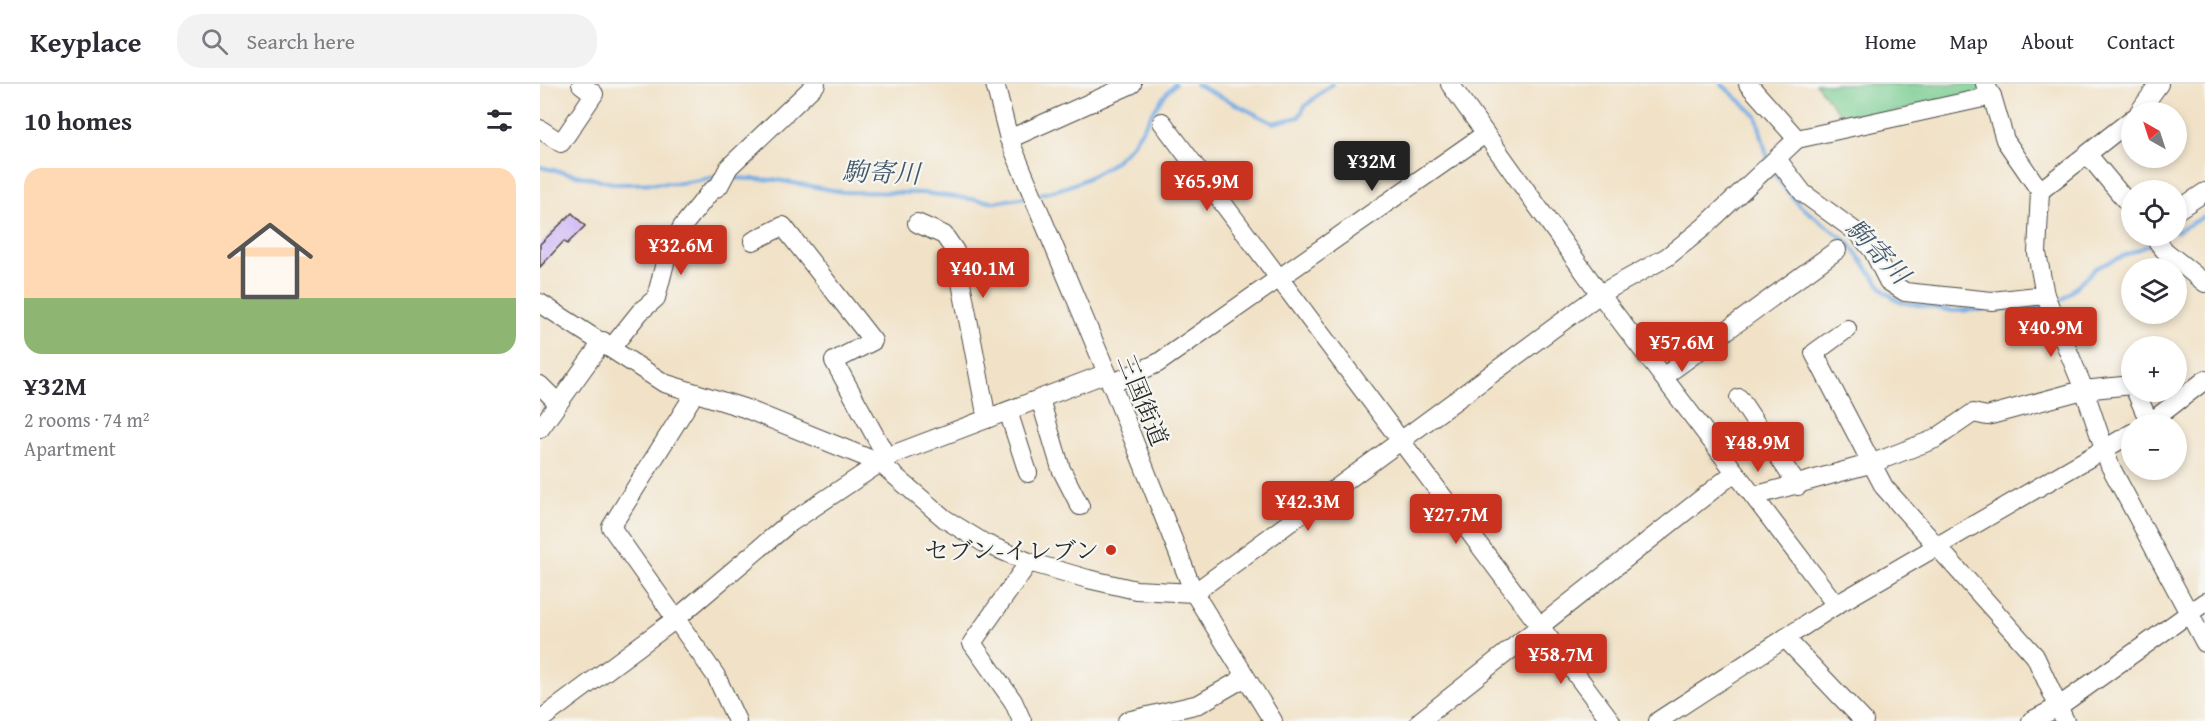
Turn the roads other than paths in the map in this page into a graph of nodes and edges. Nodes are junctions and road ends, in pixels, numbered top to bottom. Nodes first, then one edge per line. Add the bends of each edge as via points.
1 (581, 84) edge
2 (816, 84) edge
3 (995, 84) edge
4 (1132, 84) edge
5 (1450, 84) edge
6 (1748, 84) edge
7 (2159, 84) edge
8 (1989, 90) edge
9 (2146, 102) edge
10 (1162, 122) dead end
11 (2121, 128) edge
12 (540, 129) edge
13 (1485, 134) junction
14 (1797, 139) junction
15 (1009, 140) junction
16 (2088, 155) junction
17 (1777, 159) junction
18 (2040, 191) junction
19 (2205, 192) edge
20 (2121, 195) edge
21 (2187, 204) edge
22 (917, 223) dead end
23 (753, 241) dead end
24 (2163, 246) edge
25 (1837, 250) dead end
26 (1280, 280) junction
27 (2205, 283) edge
28 (1600, 294) junction
29 (2048, 302) junction
30 (540, 303) edge
31 (1847, 329) dead end
32 (607, 344) junction
33 (1663, 377) junction
34 (1109, 378) junction
35 (2205, 380) edge
36 (540, 385) edge
37 (2121, 386) edge
38 (2084, 390) junction
39 (695, 393) junction
40 (1739, 398) dead end
41 (1040, 399) junction
42 (558, 403) junction
43 (1008, 411) junction
44 (2162, 414) edge
45 (987, 419) junction
46 (540, 429) edge
47 (2121, 439) edge
48 (1401, 441) junction
49 (2103, 448) junction
50 (880, 463) junction
51 (1873, 463) junction
52 (1734, 473) junction
53 (1028, 474) dead end
54 (1798, 486) junction
55 (1754, 496) junction
56 (1080, 506) dead end
57 (1936, 546) junction
58 (1029, 562) junction
59 (1194, 593) junction
60 (2205, 602) edge
61 (1836, 605) junction
62 (2188, 614) junction
63 (677, 618) junction
64 (1541, 628) junction
65 (1785, 638) junction
66 (2205, 643) edge
67 (1244, 678) junction
68 (2062, 714) edge
69 (540, 720) edge
70 (737, 721) edge
71 (1022, 721) edge
72 (1126, 721) edge
73 (1273, 721) edge
74 (1420, 721) edge
75 (1611, 721) edge
76 (1658, 721) edge
77 (1864, 721) edge
78 (2031, 721) edge

1 - 12 street via 594,94 561,144
2 - 32 street via 710,192 682,227 667,255 656,298
3 - 15 street, 三国街道
4 - 15 street
5 - 13 street
6 - 14 street
7 - 9 street
8 - 14 street
8 - 18 street via 2005,140
10 - 26 street
11 - 16 street
13 - 26 street
13 - 28 street
14 - 17 street
15 - 34 street, 三国街道
16 - 18 street
16 - 20 street
17 - 28 street via 1667,257
17 - 29 street via 1803,194 1859,234 1888,281 1905,292
18 - 29 street via 2037,253
19 - 21 street
22 - 45 street via 944,235 955,251
23 - 50 street via 783,226 873,341 834,361 885,454
24 - 27 street
25 - 33 street
26 - 34 street via 1158,363
26 - 48 street
28 - 33 street
28 - 48 street
29 - 38 street
30 - 32 street
31 - 51 street via 1814,353
32 - 39 street via 664,383
32 - 42 street
33 - 52 street
34 - 41 street
34 - 59 street, 三国街道
35 - 44 street
36 - 42 street
37 - 38 street
38 - 49 street
38 - 51 street via 1987,416 1973,413 1935,439
39 - 50 street via 744,408
39 - 63 street via 611,527
40 - 54 street
41 - 43 street
41 - 56 street via 1061,469
42 - 46 street
43 - 45 street
43 - 53 street
45 - 50 street
47 - 49 street
48 - 59 street
48 - 64 street
49 - 57 street
49 - 62 street
50 - 58 street via 945,519 984,543
50 - 63 street via 787,525
51 - 54 street
51 - 57 street via 1884,487
52 - 55 street
52 - 64 street
54 - 55 street
55 - 61 street
57 - 61 street
57 - 68 street via 2036,656
58 - 59 street via 1136,590
58 - 71 street via 972,644 1013,701
59 - 67 street, 三国街道
60 - 62 street
61 - 65 street
62 - 66 street
62 - 68 street
63 - 69 street
63 - 70 street via 716,676
64 - 74 street
64 - 75 street
65 - 76 street
65 - 77 street
67 - 72 street via 1199,704
67 - 73 street, 三国街道
68 - 78 street

